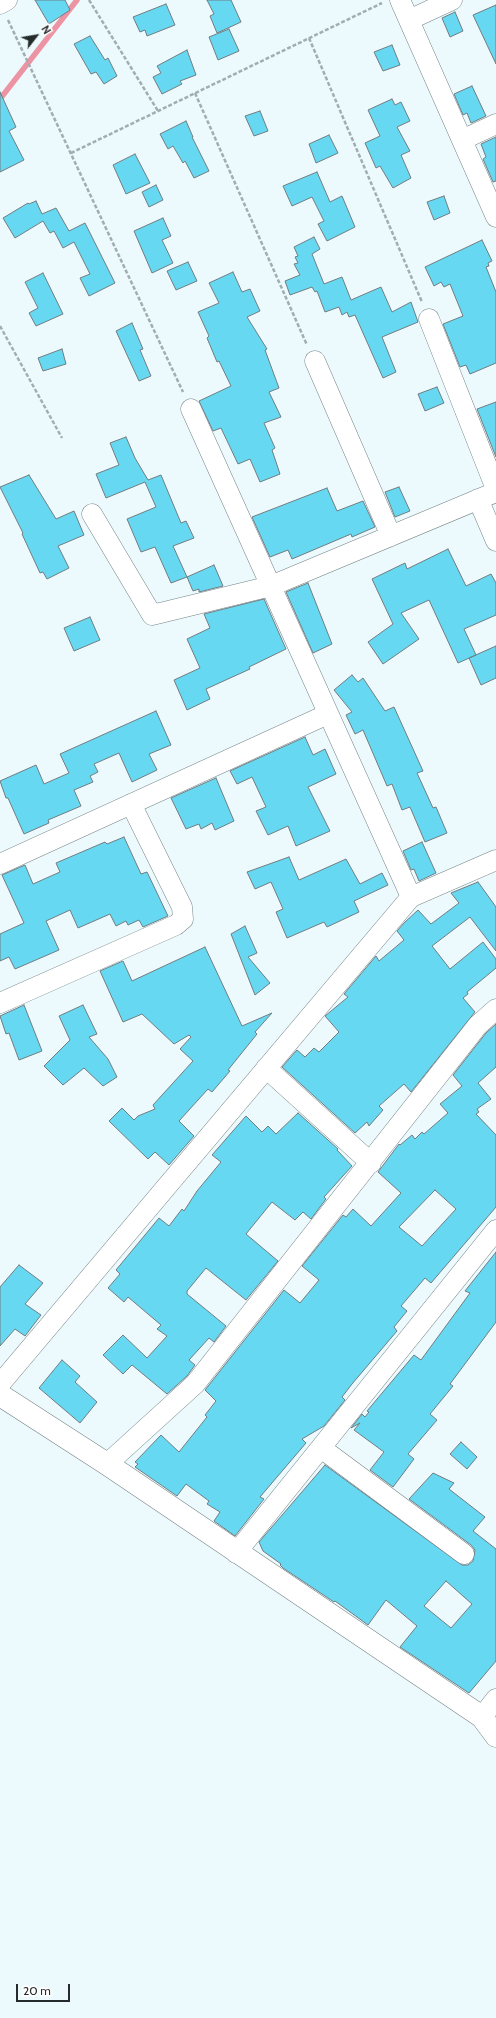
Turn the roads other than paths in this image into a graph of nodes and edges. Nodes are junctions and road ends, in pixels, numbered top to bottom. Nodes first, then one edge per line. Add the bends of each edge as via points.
1 (7, 0) edge
2 (400, 0) edge
3 (452, 0) edge
4 (0, 4) edge
5 (409, 20) junction
6 (496, 124) edge
7 (462, 140) junction
8 (492, 198) edge
9 (496, 217) edge
10 (429, 319) road end
11 (315, 361) road end
12 (191, 409) road end
13 (496, 490) edge
14 (478, 499) junction
15 (92, 514) dead end
16 (391, 536) junction
17 (496, 541) edge
18 (271, 586) junction
19 (328, 714) junction
20 (131, 804) junction
21 (496, 860) edge
22 (0, 864) edge
23 (411, 897) junction
24 (0, 1003) edge
25 (496, 1008) edge
26 (266, 1068) junction
27 (371, 1163) junction
28 (496, 1230) edge
29 (0, 1384) edge
30 (0, 1395) edge
31 (321, 1448) junction
32 (107, 1464) junction
33 (236, 1553) junction
34 (464, 1554) dead end
35 (496, 1699) edge
36 (482, 1717) junction
37 (496, 1736) edge

1 - 4 street
2 - 5 street
3 - 5 street
5 - 7 street
6 - 7 street
7 - 8 street
8 - 9 street
10 - 13 street
11 - 16 street
12 - 18 street
13 - 14 street
14 - 16 street
14 - 17 street
15 - 18 street via 152,616
16 - 18 street
18 - 19 street
19 - 20 street
19 - 23 street
20 - 22 street
20 - 24 street via 182,907 183,919 176,926
21 - 23 street
23 - 26 street
25 - 27 street via 478,1025
26 - 27 street
26 - 29 street
27 - 32 street via 195,1384
28 - 31 street
30 - 32 street
31 - 33 street
31 - 34 street
32 - 33 street
33 - 36 street
35 - 36 street
36 - 37 street

